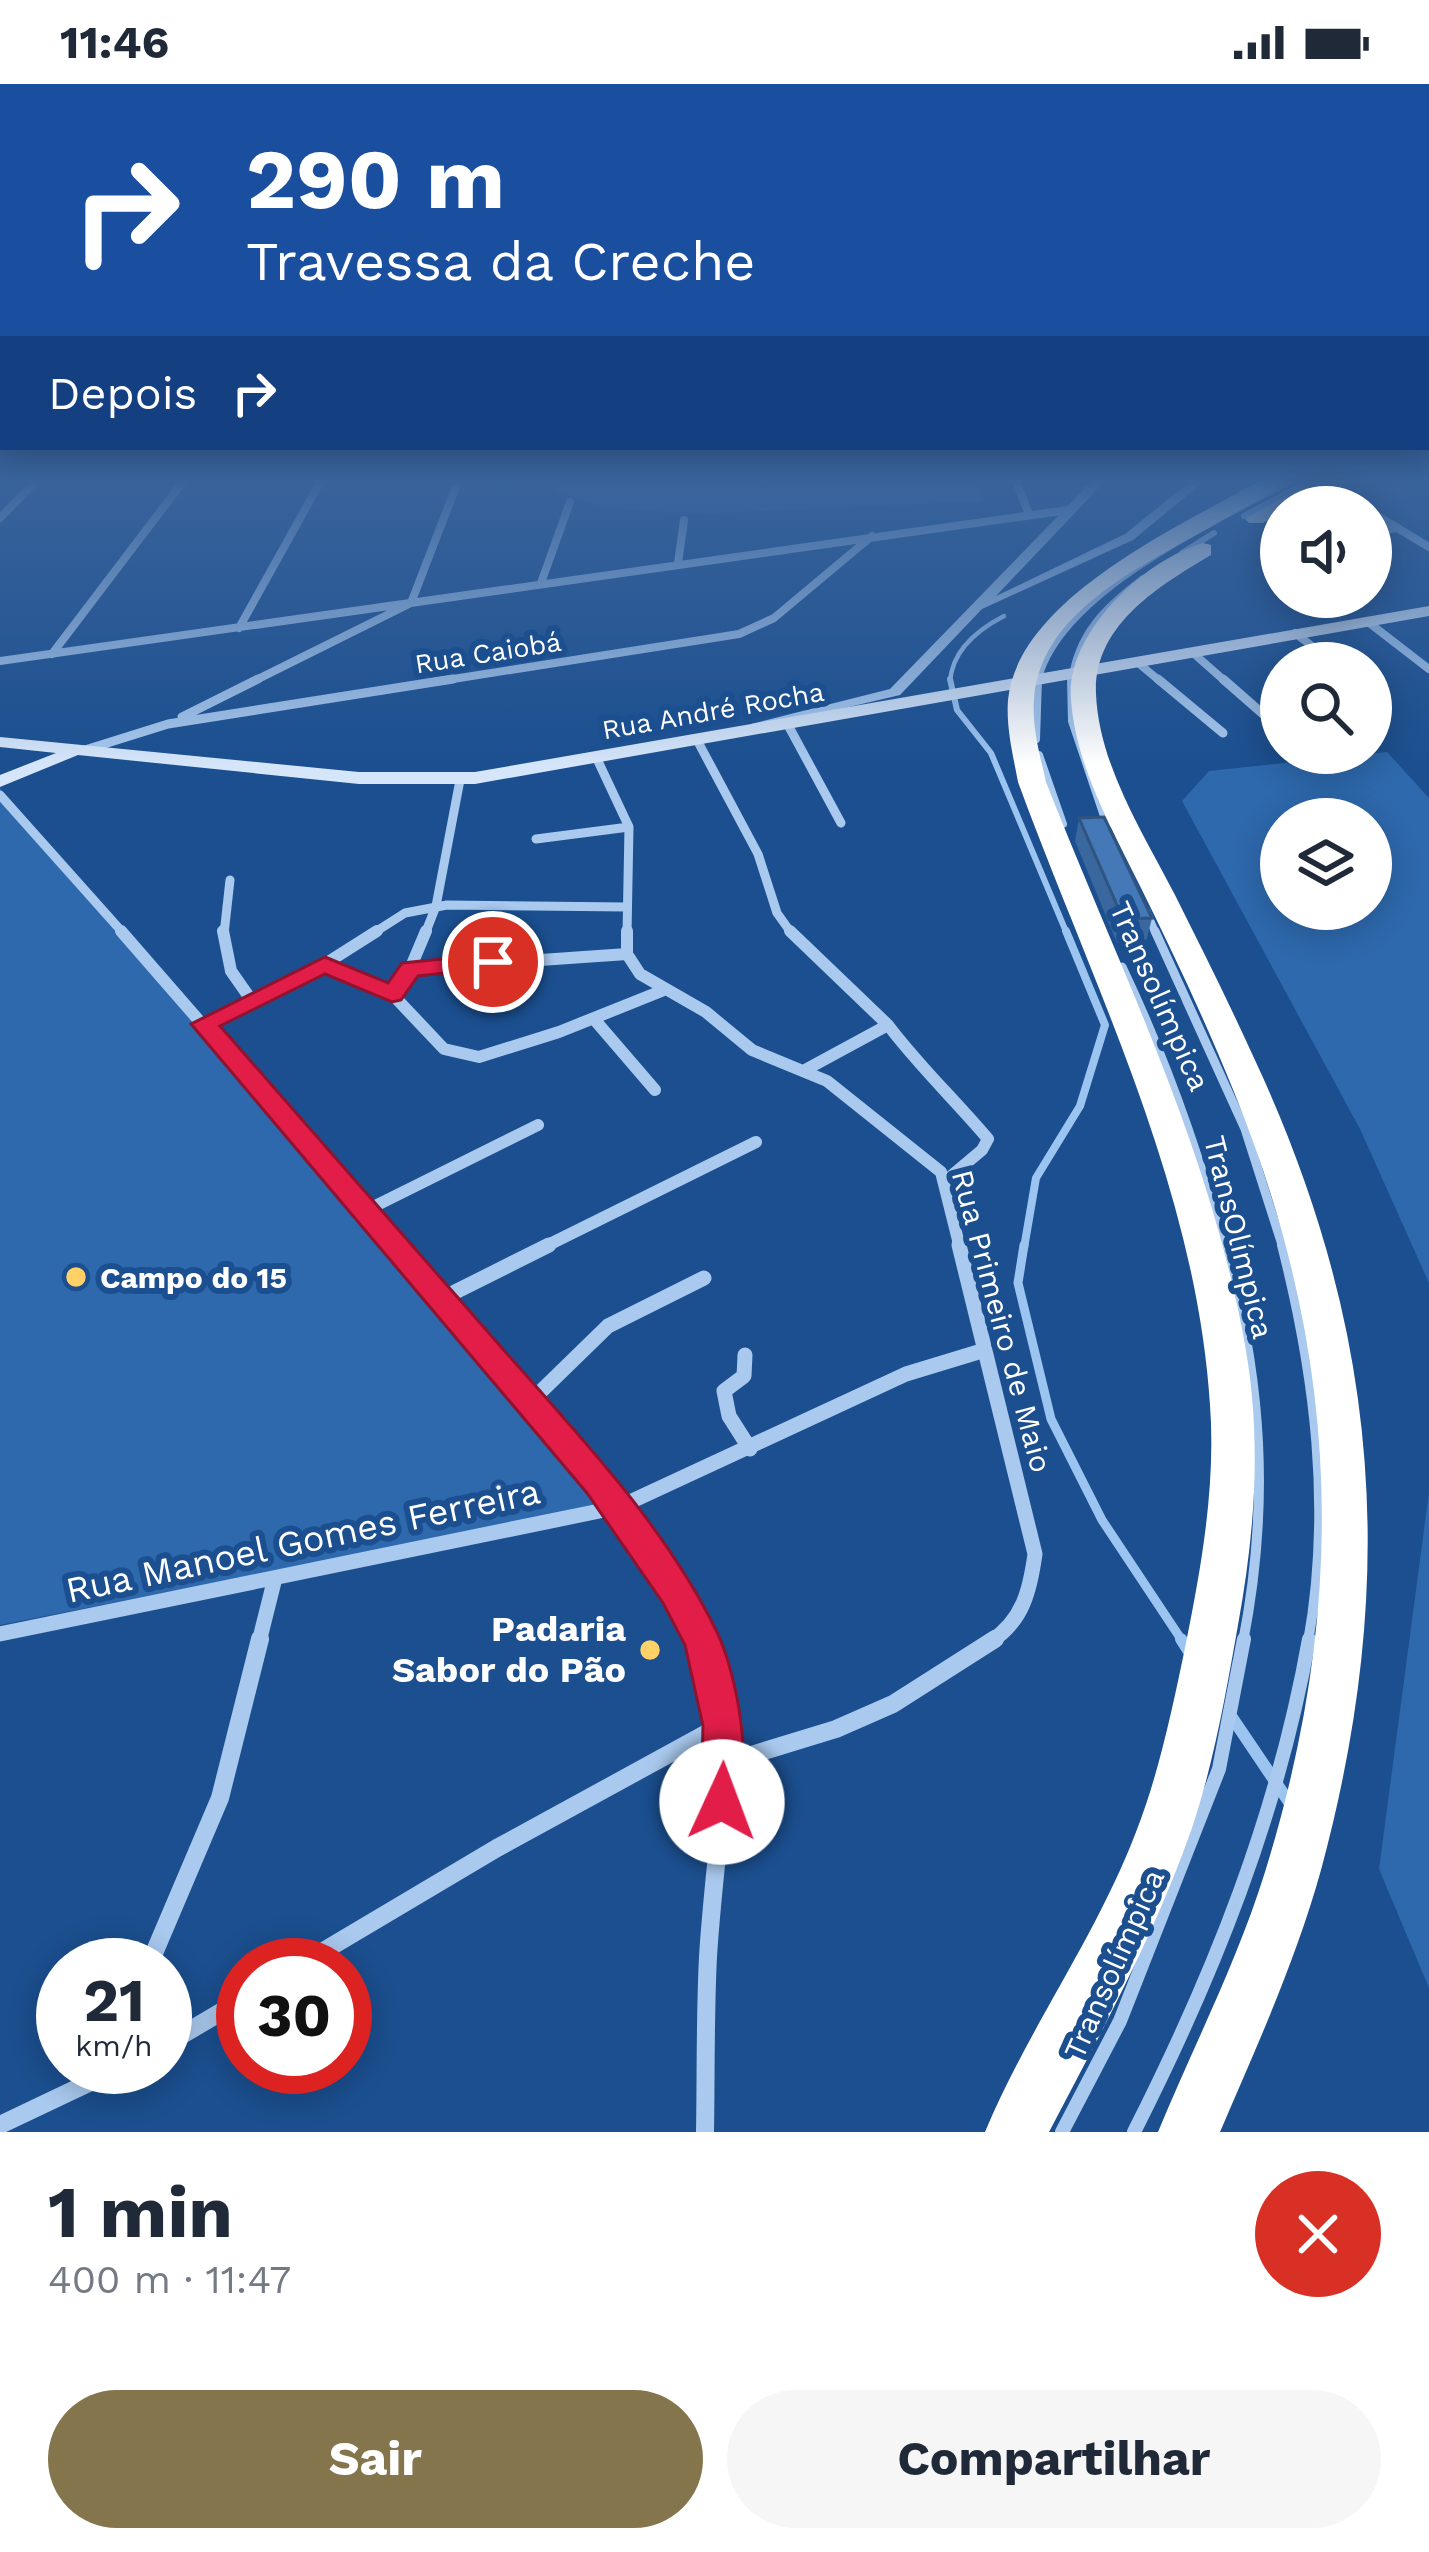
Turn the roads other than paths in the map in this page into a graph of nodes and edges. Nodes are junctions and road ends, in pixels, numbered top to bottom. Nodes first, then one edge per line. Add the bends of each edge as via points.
1 (112, 575) edge
2 (269, 575) edge
3 (422, 575) edge
4 (544, 575) edge
5 (599, 575) edge
6 (826, 575) edge
7 (1008, 575) edge
8 (1052, 575) edge
9 (1120, 575) edge
10 (1133, 575) edge
11 (1148, 575) edge
12 (1165, 575) edge
13 (541, 583) junction
14 (411, 604) junction
15 (1428, 612) edge
16 (969, 614) junction
17 (1368, 622) junction
18 (239, 628) junction
19 (1295, 633) junction
20 (1307, 642) edge
21 (1192, 652) junction
22 (52, 654) junction
23 (0, 661) edge
24 (1137, 662) junction
25 (1429, 669) edge
26 (1078, 677) junction
27 (1030, 684) junction
28 (1260, 711) edge
29 (168, 724) junction
30 (788, 725) junction
31 (738, 733) junction
32 (1223, 733) dead end
33 (697, 740) junction
34 (0, 742) edge
35 (81, 751) junction
36 (597, 758) junction
37 (460, 780) junction
38 (0, 781) edge
39 (0, 795) edge
40 (841, 823) dead end
41 (629, 827) junction
42 (1113, 838) edge
43 (536, 839) dead end
44 (230, 880) dead end
45 (1137, 891) edge
46 (436, 906) junction
47 (627, 907) junction
48 (627, 954) junction
49 (325, 964) junction
50 (410, 969) junction
51 (664, 990) junction
52 (392, 994) junction
53 (252, 1001) junction
54 (594, 1019) junction
55 (204, 1024) junction
56 (888, 1025) junction
57 (805, 1070) junction
58 (656, 1090) dead end
59 (538, 1125) dead end
60 (756, 1142) dead end
61 (944, 1182) junction
62 (365, 1211) junction
63 (704, 1278) dead end
64 (441, 1299) junction
65 (985, 1350) junction
66 (745, 1355) dead end
67 (530, 1402) junction
68 (750, 1449) junction
69 (619, 1507) junction
70 (275, 1578) junction
71 (0, 1634) edge
72 (722, 1726) junction
73 (724, 1763) junction
74 (160, 1938) edge
75 (345, 1938) edge
76 (65, 2094) edge
77 (0, 2125) edge
78 (705, 2132) edge
79 (1016, 2132) edge
80 (1062, 2132) edge
81 (1134, 2132) edge
82 (1189, 2132) edge

1 - 22 street
2 - 18 street
3 - 14 street
4 - 13 street
5 - 13 street
6 - 29 street, Rua Caiobá via 774,618 739,634
7 - 16 street
8 - 16 street
9 - 27 highway via 1068,609 1037,645
10 - 27 lane via 1078,615
11 - 26 lane via 1093,619
12 - 26 highway via 1112,620
13 - 14 street
14 - 18 street
14 - 29 street
15 - 17 main road, Rua André Rocha
16 - 31 street via 895,692
17 - 19 main road, Rua André Rocha
17 - 25 street
18 - 22 street
19 - 20 street
19 - 21 main road, Rua André Rocha
21 - 24 main road, Rua André Rocha
21 - 28 street
22 - 23 street
24 - 30 main road, Rua André Rocha
24 - 32 street
26 - 42 lane via 1077,749
26 - 82 highway, TransOlímpica via 1122,820 1298,1205 1326,1302 1348,1469 1344,1622 1316,1799 1288,1892
27 - 79 highway, TransOlímpica via 1021,745 1032,782 1133,1028 1181,1173 1229,1377 1232,1482 1194,1732 1155,1852 1098,1981
27 - 80 lane, Transolímpica via 1036,748 1066,834 1196,1142 1237,1290 1262,1455 1256,1575 1219,1769 1129,2000
29 - 35 street, Rua Caiobá
30 - 31 main road, Rua André Rocha
30 - 40 street
31 - 33 main road, Rua André Rocha
33 - 36 main road, Rua André Rocha
33 - 56 street via 758,854 777,913
34 - 35 main road, Rua André Rocha
35 - 37 main road, Rua André Rocha
35 - 38 main road
36 - 37 main road, Rua André Rocha
36 - 41 street
37 - 46 street
39 - 55 street
41 - 43 street
41 - 47 street
44 - 53 street via 224,961
45 - 81 lane, Transolímpica via 1238,1109 1271,1205 1318,1444 1318,1535 1296,1706 1270,1806 1228,1933
46 - 47 street
46 - 49 street via 393,917
46 - 50 street
47 - 48 street
48 - 50 street
48 - 51 street, Rua Primeiro de Maio
49 - 52 street
49 - 53 street
50 - 52 street
51 - 54 street
51 - 57 street, Rua Primeiro de Maio via 752,1050
52 - 54 street via 423,1031 463,1055 497,1053
53 - 55 street
54 - 58 street
55 - 62 street
56 - 57 street
56 - 61 street via 988,1139
57 - 61 street, Rua Primeiro de Maio via 927,1158
59 - 62 street
60 - 64 street
61 - 65 street, Rua Primeiro de Maio
62 - 64 street
63 - 67 street via 608,1325
64 - 67 street
65 - 68 street, Rua Manoel Gomes Ferreira via 906,1374
65 - 73 street, Rua Primeiro de Maio via 1035,1554 1029,1595 1007,1631 893,1704
66 - 68 street via 744,1376 724,1391 724,1402
67 - 69 street
68 - 69 street, Rua Manoel Gomes Ferreira
69 - 70 street, Rua Manoel Gomes Ferreira
69 - 72 street via 689,1611
70 - 71 street, Rua Manoel Gomes Ferreira
70 - 74 street via 220,1798
72 - 73 street
72 - 75 street
73 - 78 street
76 - 77 street

